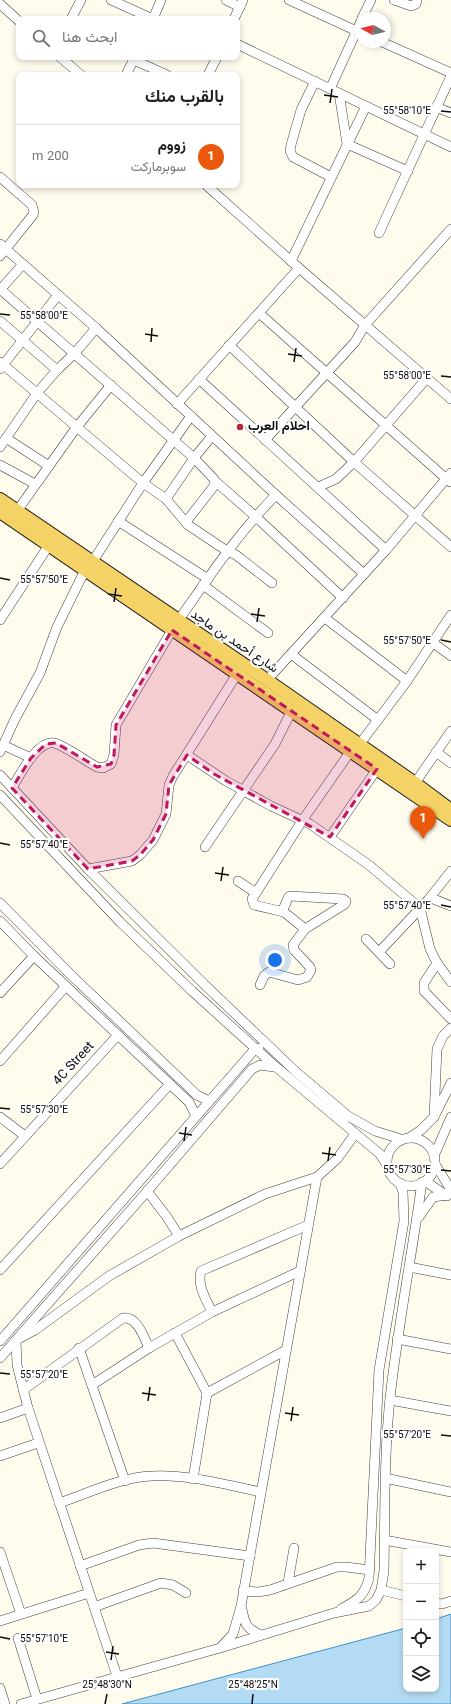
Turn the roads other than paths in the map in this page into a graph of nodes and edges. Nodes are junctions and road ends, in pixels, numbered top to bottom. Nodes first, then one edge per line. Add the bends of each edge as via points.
1 (81, 0) edge
2 (111, 0) edge
3 (161, 0) edge
4 (226, 0) edge
5 (289, 0) edge
6 (371, 0) edge
7 (394, 0) edge
8 (417, 0) edge
9 (242, 3) edge
10 (0, 4) edge
11 (365, 12) edge
12 (73, 16) edge
13 (146, 16) edge
14 (154, 16) edge
15 (236, 16) edge
16 (16, 18) edge
17 (355, 29) edge
18 (355, 40) edge
19 (240, 45) edge
20 (391, 46) edge
21 (64, 60) edge
22 (133, 60) edge
23 (138, 60) edge
24 (215, 60) edge
25 (78, 72) edge
26 (127, 72) edge
27 (161, 72) edge
28 (209, 72) edge
29 (451, 74) edge
30 (315, 81) junction
31 (334, 90) junction
32 (366, 106) junction
33 (436, 107) junction
34 (451, 113) edge
35 (424, 134) junction
36 (347, 144) junction
37 (451, 147) edge
38 (408, 171) junction
39 (0, 177) edge
40 (332, 177) junction
41 (209, 188) edge
42 (451, 229) edge
43 (380, 233) dead end
44 (2, 250) edge
45 (291, 260) junction
46 (23, 264) junction
47 (299, 268) junction
48 (0, 289) edge
49 (58, 295) junction
50 (259, 313) junction
51 (38, 320) junction
52 (0, 321) edge
53 (365, 325) junction
54 (96, 328) junction
55 (22, 340) junction
56 (229, 345) junction
57 (75, 354) junction
58 (1, 365) edge
59 (57, 370) junction
60 (326, 373) junction
61 (427, 378) junction
62 (199, 380) junction
63 (111, 385) junction
64 (37, 393) junction
65 (451, 399) edge
66 (178, 404) junction
67 (295, 408) junction
68 (191, 416) junction
69 (386, 425) junction
70 (76, 428) junction
71 (212, 436) junction
72 (6, 438) junction
73 (172, 440) junction
74 (265, 440) junction
75 (0, 447) edge
76 (194, 458) junction
77 (354, 462) junction
78 (0, 465) edge
79 (49, 466) junction
80 (450, 478) edge
81 (215, 481) junction
82 (143, 483) junction
83 (35, 484) junction
84 (318, 487) junction
85 (276, 495) junction
86 (166, 499) junction
87 (0, 500) edge
88 (17, 511) junction
89 (0, 512) edge
90 (255, 516) junction
91 (415, 516) junction
92 (118, 521) junction
93 (186, 522) junction
94 (49, 545) junction
95 (451, 547) edge
96 (386, 550) junction
97 (227, 551) junction
98 (89, 566) junction
99 (364, 574) junction
100 (205, 582) junction
101 (272, 584) dead end
102 (342, 598) junction
103 (451, 615) edge
104 (325, 618) junction
105 (0, 620) edge
106 (175, 625) junction
107 (268, 633) dead end
108 (432, 642) junction
109 (291, 654) junction
110 (451, 656) edge
111 (237, 674) junction
112 (267, 680) junction
113 (407, 681) junction
114 (291, 712) junction
115 (378, 720) junction
116 (451, 731) edge
117 (2, 749) edge
118 (355, 749) junction
119 (436, 752) junction
120 (187, 755) junction
121 (31, 758) junction
122 (451, 763) edge
123 (377, 769) junction
124 (0, 775) edge
125 (415, 783) junction
126 (12, 788) junction
127 (242, 790) junction
128 (0, 796) edge
129 (451, 810) edge
130 (451, 820) edge
131 (302, 821) junction
132 (330, 837) junction
133 (205, 847) dead end
134 (88, 869) junction
135 (451, 871) edge
136 (238, 881) dead end
137 (256, 893) junction
138 (431, 898) junction
139 (0, 903) edge
140 (451, 906) edge
141 (420, 908) junction
142 (282, 912) junction
143 (1, 924) edge
144 (305, 929) junction
145 (366, 939) dead end
146 (379, 952) junction
147 (34, 956) junction
148 (437, 963) junction
149 (390, 964) dead end
150 (451, 982) edge
151 (260, 985) dead end
152 (66, 986) junction
153 (0, 993) edge
154 (451, 1019) edge
155 (451, 1028) edge
156 (118, 1035) junction
157 (255, 1049) junction
158 (0, 1061) edge
159 (152, 1067) junction
160 (276, 1067) junction
161 (295, 1071) junction
162 (232, 1076) junction
163 (183, 1082) junction
164 (451, 1083) edge
165 (170, 1084) junction
166 (209, 1101) junction
167 (218, 1108) junction
168 (0, 1116) edge
169 (196, 1116) junction
170 (434, 1117) junction
171 (451, 1117) edge
172 (355, 1134) junction
173 (25, 1136) junction
174 (177, 1136) junction
175 (405, 1138) junction
176 (434, 1160) junction
177 (0, 1164) edge
178 (387, 1165) junction
179 (317, 1177) junction
180 (424, 1181) junction
181 (400, 1183) junction
182 (145, 1194) junction
183 (450, 1194) edge
184 (417, 1220) junction
185 (308, 1224) junction
186 (179, 1236) junction
187 (409, 1267) junction
188 (0, 1270) edge
189 (300, 1271) junction
190 (451, 1275) edge
191 (212, 1312) junction
192 (175, 1333) junction
193 (2, 1337) edge
194 (397, 1339) junction
195 (16, 1340) junction
196 (79, 1348) junction
197 (149, 1348) junction
198 (451, 1349) edge
199 (286, 1350) junction
200 (0, 1358) edge
201 (17, 1365) junction
202 (92, 1385) junction
203 (23, 1390) junction
204 (207, 1393) junction
205 (390, 1400) junction
206 (28, 1408) junction
207 (451, 1411) edge
208 (0, 1418) edge
209 (38, 1443) junction
210 (0, 1456) edge
211 (386, 1478) junction
212 (193, 1479) junction
213 (125, 1481) junction
214 (261, 1492) junction
215 (451, 1492) edge
216 (59, 1503) junction
217 (372, 1528) junction
218 (385, 1529) junction
219 (384, 1540) junction
220 (294, 1548) dead end
221 (0, 1552) edge
222 (451, 1552) edge
223 (250, 1556) junction
224 (80, 1566) junction
225 (370, 1570) junction
226 (288, 1583) junction
227 (381, 1590) junction
228 (243, 1591) junction
229 (89, 1592) junction
230 (186, 1593) dead end
231 (403, 1595) edge
232 (451, 1601) edge
233 (439, 1604) edge
234 (241, 1606) junction
235 (94, 1607) junction
236 (334, 1613) junction
237 (21, 1614) junction
238 (0, 1621) edge
239 (261, 1635) junction
240 (18, 1638) dead end
241 (220, 1648) junction
242 (117, 1676) junction
243 (0, 1688) edge
244 (38, 1699) junction
245 (5, 1704) edge
246 (21, 1704) edge

1 - 12 street
2 - 13 street
3 - 14 street
4 - 9 street
5 - 17 street
6 - 11 street
7 - 8 street via 411,6 416,4
9 - 15 street
10 - 16 street
18 - 31 street
19 - 30 street
20 - 29 street
21 - 25 street
22 - 26 street
23 - 27 street
24 - 28 street
29 - 33 street
30 - 31 street
30 - 40 street via 301,110 290,151 293,157
31 - 32 street
31 - 36 street
32 - 35 street
32 - 36 street
33 - 34 street
33 - 35 street
35 - 37 street
35 - 38 street
36 - 38 street
36 - 40 street
38 - 43 street
39 - 44 street via 32,204 34,212
40 - 45 street
41 - 45 street
42 - 53 street
44 - 46 street
45 - 47 street
46 - 48 street
46 - 49 street
47 - 50 street
47 - 53 street
48 - 51 street
49 - 51 street
49 - 54 street
50 - 56 street
50 - 60 street
51 - 55 street
51 - 57 street
52 - 55 street
53 - 60 street via 355,342
53 - 61 street
54 - 57 street
54 - 66 street
55 - 58 street
55 - 59 street
56 - 62 street
56 - 67 street
57 - 59 street
57 - 63 street
58 - 64 street
59 - 64 street
60 - 67 street
60 - 69 street
61 - 65 street
61 - 69 street
62 - 66 street
62 - 74 street
63 - 70 street
63 - 73 street
64 - 70 street
64 - 72 street
66 - 68 street
67 - 74 street
67 - 77 street
68 - 71 street
68 - 73 street
69 - 77 street
69 - 80 street
70 - 79 street
70 - 82 street
71 - 76 street
71 - 85 street
72 - 75 street
72 - 79 street
73 - 76 street
73 - 82 street
74 - 84 street
76 - 81 street
76 - 86 street
77 - 84 street via 336,479
77 - 91 street
78 - 83 street
79 - 83 street
80 - 91 street
81 - 90 street
81 - 93 street via 214,486
82 - 86 street
82 - 92 street
83 - 88 street
84 - 96 street
85 - 90 street
85 - 99 street
86 - 93 street
87 - 88 main road, شارع أحمد بن ماجد
88 - 98 main road, شارع أحمد بن ماجد
89 - 94 main road, شارع أحمد بن ماجد
90 - 97 street
90 - 102 street
91 - 95 street
91 - 96 street
92 - 98 street
92 - 100 street
93 - 97 street
94 - 98 main road, شارع أحمد بن ماجد
94 - 105 street
96 - 99 street
97 - 100 street
97 - 101 street via 236,555
98 - 106 main road, شارع أحمد بن ماجد
98 - 117 street via 57,627 40,673
99 - 102 street
100 - 106 street
100 - 107 street
102 - 104 street
103 - 108 street
104 - 109 street
104 - 113 street
106 - 111 main road, شارع أحمد بن ماجد
106 - 112 main road, شارع أحمد بن ماجد
106 - 121 street via 116,725 111,764 102,768 97,767 53,743 42,746
108 - 110 street
108 - 113 street
109 - 112 street
109 - 115 street
111 - 114 main road, شارع أحمد بن ماجد
111 - 120 street
112 - 118 main road, شارع أحمد بن ماجد
113 - 115 street
114 - 118 main road, شارع أحمد بن ماجد
114 - 127 street via 275,744
115 - 118 street
116 - 119 street
117 - 121 street
118 - 123 main road, شارع أحمد بن ماجد
118 - 125 main road, شارع أحمد بن ماجد
118 - 131 street
119 - 122 street
119 - 125 street
120 - 127 street
120 - 134 street via 169,785 166,814 153,840 140,855 132,861
121 - 126 street
123 - 130 main road, شارع أحمد بن ماجد
123 - 132 street
124 - 126 street
125 - 129 main road, شارع أحمد بن ماجد
126 - 134 street
127 - 131 street
127 - 133 street
128 - 157 street via 120,922
131 - 132 street
131 - 137 street
132 - 141 street via 369,865
134 - 161 street
135 - 138 street
136 - 137 street
137 - 142 street via 252,900 254,905
138 - 140 street
138 - 141 street
139 - 163 street
141 - 146 street
141 - 148 street via 430,950
142 - 144 street
142 - 144 street via 289,897 346,901
143 - 147 street
144 - 151 street via 292,946 310,967 307,977 298,980 269,972
145 - 146 street
146 - 149 street
147 - 152 street
147 - 153 street
148 - 150 street
148 - 154 street via 426,980 424,991
152 - 156 street
152 - 158 street
155 - 170 street via 442,1036 437,1049
156 - 159 street
156 - 173 street, 4C Street
157 - 160 street
157 - 161 street via 266,1050
157 - 162 street
159 - 163 street via 157,1065 176,1084
159 - 165 street
160 - 167 street via 256,1066
160 - 172 street
161 - 175 street via 348,1116 375,1131
162 - 166 street
162 - 167 street via 236,1076 236,1082
163 - 166 street via 200,1097
164 - 170 street
165 - 169 street via 189,1102
165 - 188 street
166 - 169 street
167 - 182 street
168 - 173 street
169 - 174 street
170 - 175 street via 421,1130
171 - 176 street
172 - 178 street via 380,1154
172 - 179 street via 337,1159
173 - 177 street, 4C Street
174 - 182 street via 177,1141 139,1186 138,1190
174 - 193 street
175 - 176 street via 418,1138 425,1142 431,1148
175 - 178 street via 390,1150
176 - 180 street via 433,1171
176 - 183 street
178 - 181 street via 394,1179
179 - 185 street
179 - 186 street via 265,1194
180 - 181 street via 412,1186
180 - 183 street
180 - 184 street
181 - 217 street via 403,1192 404,1222 379,1370
182 - 186 street via 168,1217
182 - 195 street
183 - 184 street via 433,1197
184 - 187 street
185 - 189 street
185 - 191 street via 201,1271 201,1288
186 - 195 street via 109,1276 35,1330
187 - 190 street
187 - 194 street
189 - 191 street
189 - 199 street
191 - 192 street
192 - 197 street
192 - 204 street
194 - 198 street
194 - 205 street
195 - 200 street
195 - 201 street
196 - 197 street via 123,1318 135,1322
196 - 202 street
196 - 203 street
197 - 202 street
199 - 204 street
199 - 214 street
200 - 201 street via 9,1358
201 - 203 street
202 - 213 street
203 - 206 street
204 - 212 street
205 - 207 street
205 - 211 street
206 - 208 street
206 - 209 street
209 - 210 street
209 - 216 street
211 - 215 street
211 - 218 street
212 - 213 street via 152,1476
212 - 214 street
213 - 216 street
214 - 223 street
216 - 224 street
217 - 218 street
217 - 225 street
218 - 219 street
219 - 222 street
219 - 227 street
220 - 226 street
221 - 237 street
223 - 224 street via 153,1543 138,1545
223 - 228 street
224 - 229 street
225 - 226 street via 337,1568
225 - 236 street via 366,1589 360,1599
226 - 228 street via 264,1591
227 - 231 street
227 - 236 street via 369,1606
228 - 234 street
229 - 235 street
229 - 237 street
230 - 235 street via 173,1585 161,1583
232 - 233 street
234 - 239 street via 245,1623 250,1630
234 - 241 street via 233,1634
235 - 242 street
236 - 239 street
237 - 238 street
239 - 241 street
240 - 244 street
241 - 242 street
242 - 244 street
243 - 245 street
244 - 246 street

